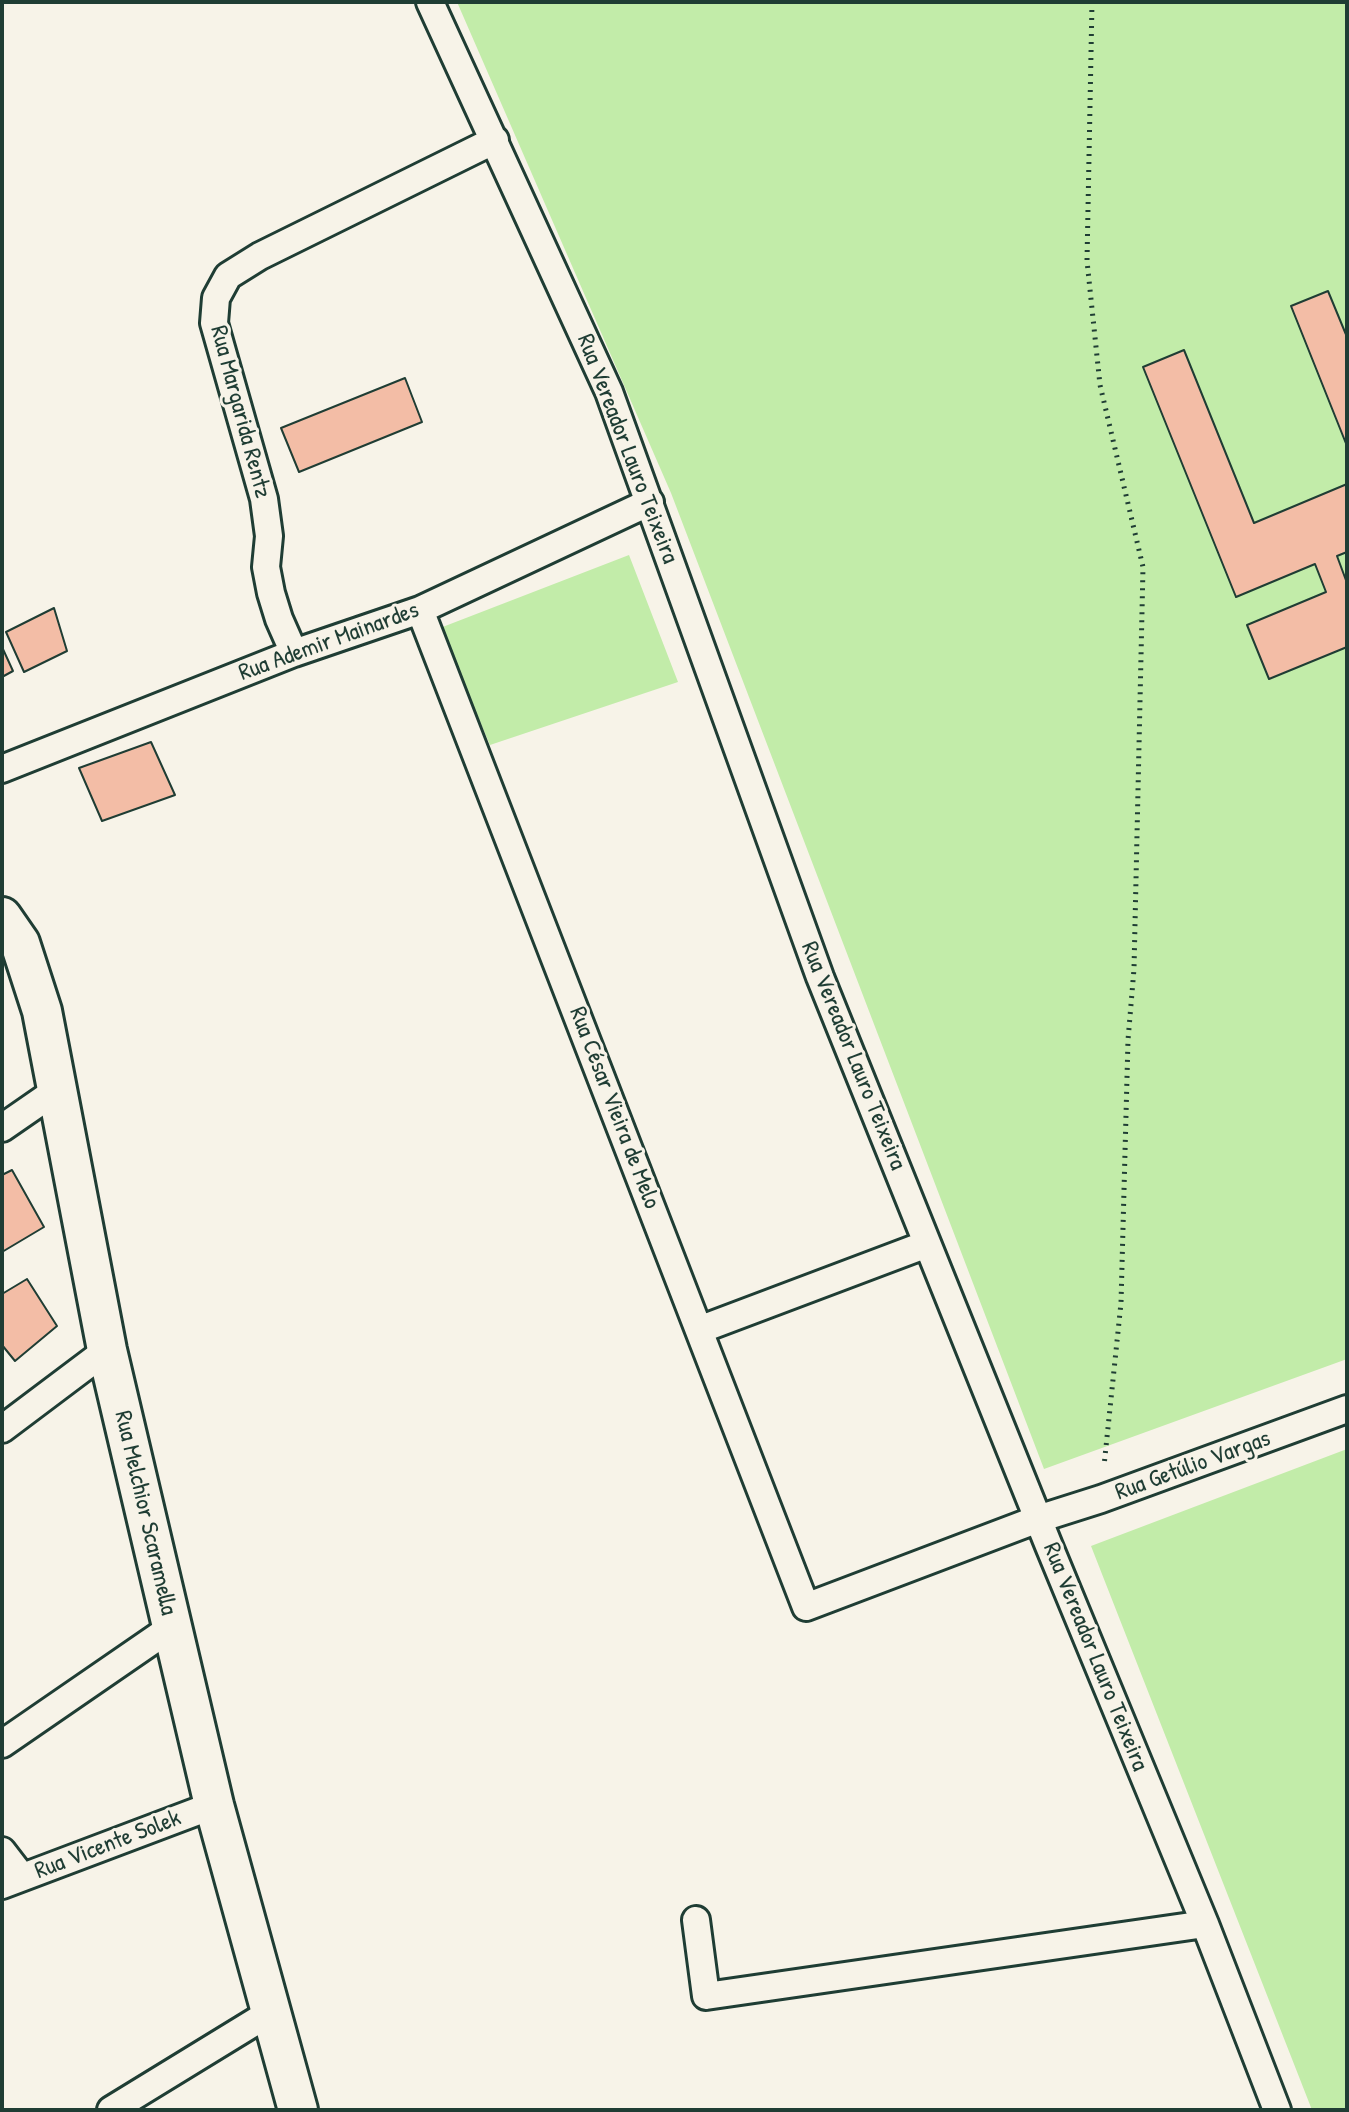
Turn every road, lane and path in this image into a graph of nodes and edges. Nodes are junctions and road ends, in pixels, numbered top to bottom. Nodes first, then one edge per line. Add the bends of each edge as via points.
1 (430, 2) edge
2 (1092, 2) edge
3 (495, 140) junction
4 (650, 502) junction
5 (420, 610) junction
6 (294, 653) junction
7 (2, 769) edge
8 (2, 917) edge
9 (57, 1090) junction
10 (2, 1128) edge
11 (927, 1244) junction
12 (699, 1330) junction
13 (107, 1350) junction
14 (1347, 1409) edge
15 (2, 1429) edge
16 (1101, 1499) junction
17 (1038, 1519) junction
18 (806, 1607) joint
19 (172, 1627) junction
20 (2, 1744) edge
21 (214, 1805) junction
22 (2, 1851) edge
23 (12, 1881) edge
24 (696, 1920) dead end
25 (1205, 1924) junction
26 (271, 2012) junction
27 (111, 2110) edge
28 (298, 2110) edge
29 (1277, 2110) edge

1 - 3 street, Rua Vereador Lauro Teixeira
2 - 16 path via 1087,261 1100,385 1143,567 1121,1303
3 - 4 street, Rua Vereador Lauro Teixeira via 609,392
3 - 6 street, Rua Margarida Rentz via 260,256 228,276 216,298 214,323 264,499 271,593
4 - 5 street, Rua Ademir Mainardes
4 - 11 street, Rua Vereador Lauro Teixeira via 820,977
5 - 6 street, Rua Ademir Mainardes
5 - 12 street, Rua César Vieira de Melo
6 - 7 street, Rua Ademir Mainardes
8 - 9 street, Rua Melchior Scaramella via 20,943 42,1011
9 - 10 street
9 - 13 street, Rua Melchior Scaramella
11 - 12 street
11 - 17 street, Rua Vereador Lauro Teixeira
12 - 18 street, Rua César Vieira de Melo
13 - 15 street
13 - 19 street, Rua Melchior Scaramella
14 - 16 street, Rua Getúlio Vargas
16 - 17 street, Rua Getúlio Vargas
17 - 18 street, Rua Getúlio Vargas
17 - 25 street, Rua Vereador Lauro Teixeira
19 - 20 street
19 - 21 street, Rua Melchior Scaramella
21 - 23 street, Rua Vicente Solek
21 - 26 street, Rua Melchior Scaramella
22 - 23 street
24 - 25 street via 706,1996
25 - 29 street, Rua Vereador Lauro Teixeira
26 - 27 street
26 - 28 street, Rua Melchior Scaramella

